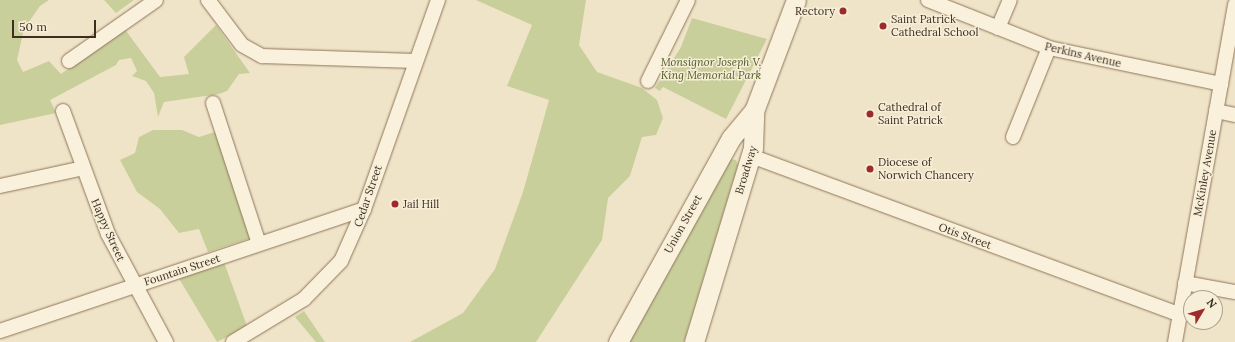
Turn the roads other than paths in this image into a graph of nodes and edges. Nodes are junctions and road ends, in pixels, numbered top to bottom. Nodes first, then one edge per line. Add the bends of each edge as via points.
1 (156, 0) edge
2 (208, 0) edge
3 (688, 0) edge
4 (796, 0) edge
5 (928, 0) edge
6 (1010, 0) edge
7 (435, 2) edge
8 (1235, 4) edge
9 (998, 28) junction
10 (1049, 48) junction
11 (69, 61) dead end
12 (415, 61) junction
13 (648, 81) dead end
14 (1221, 84) junction
15 (213, 103) dead end
16 (63, 111) dead end
17 (754, 111) junction
18 (1216, 111) junction
19 (1235, 114) edge
20 (1013, 137) dead end
21 (751, 156) junction
22 (82, 168) junction
23 (0, 186) edge
24 (364, 209) junction
25 (259, 244) junction
26 (1186, 284) junction
27 (135, 286) junction
28 (1235, 292) edge
29 (1180, 315) junction
30 (0, 331) edge
31 (166, 342) edge
32 (233, 342) edge
33 (618, 342) edge
34 (694, 342) edge
35 (1175, 342) edge

1 - 11 street
2 - 12 street via 239,42 262,56
3 - 13 street
4 - 17 main road, Broadway
5 - 9 street, Perkins Avenue
6 - 9 street
7 - 12 street, Cedar Street
8 - 14 street, McKinley Avenue
9 - 10 street, Perkins Avenue
10 - 14 street, Perkins Avenue
10 - 20 street
12 - 24 street, Cedar Street
14 - 18 street, McKinley Avenue
15 - 25 street
16 - 22 street, Happy Street
17 - 21 main road, Broadway via 756,134
17 - 33 main road, Union Street via 731,138
18 - 19 street
18 - 26 street, McKinley Avenue
21 - 29 street, Otis Street
21 - 34 main road, Broadway
22 - 23 street
22 - 27 street, Happy Street via 108,234
24 - 25 street, Fountain Street
24 - 32 street, Cedar Street via 341,261 319,287
25 - 27 street, Fountain Street
26 - 28 street
26 - 29 street, McKinley Avenue
27 - 30 street, Fountain Street
27 - 31 street, Happy Street
29 - 35 street, McKinley Avenue

